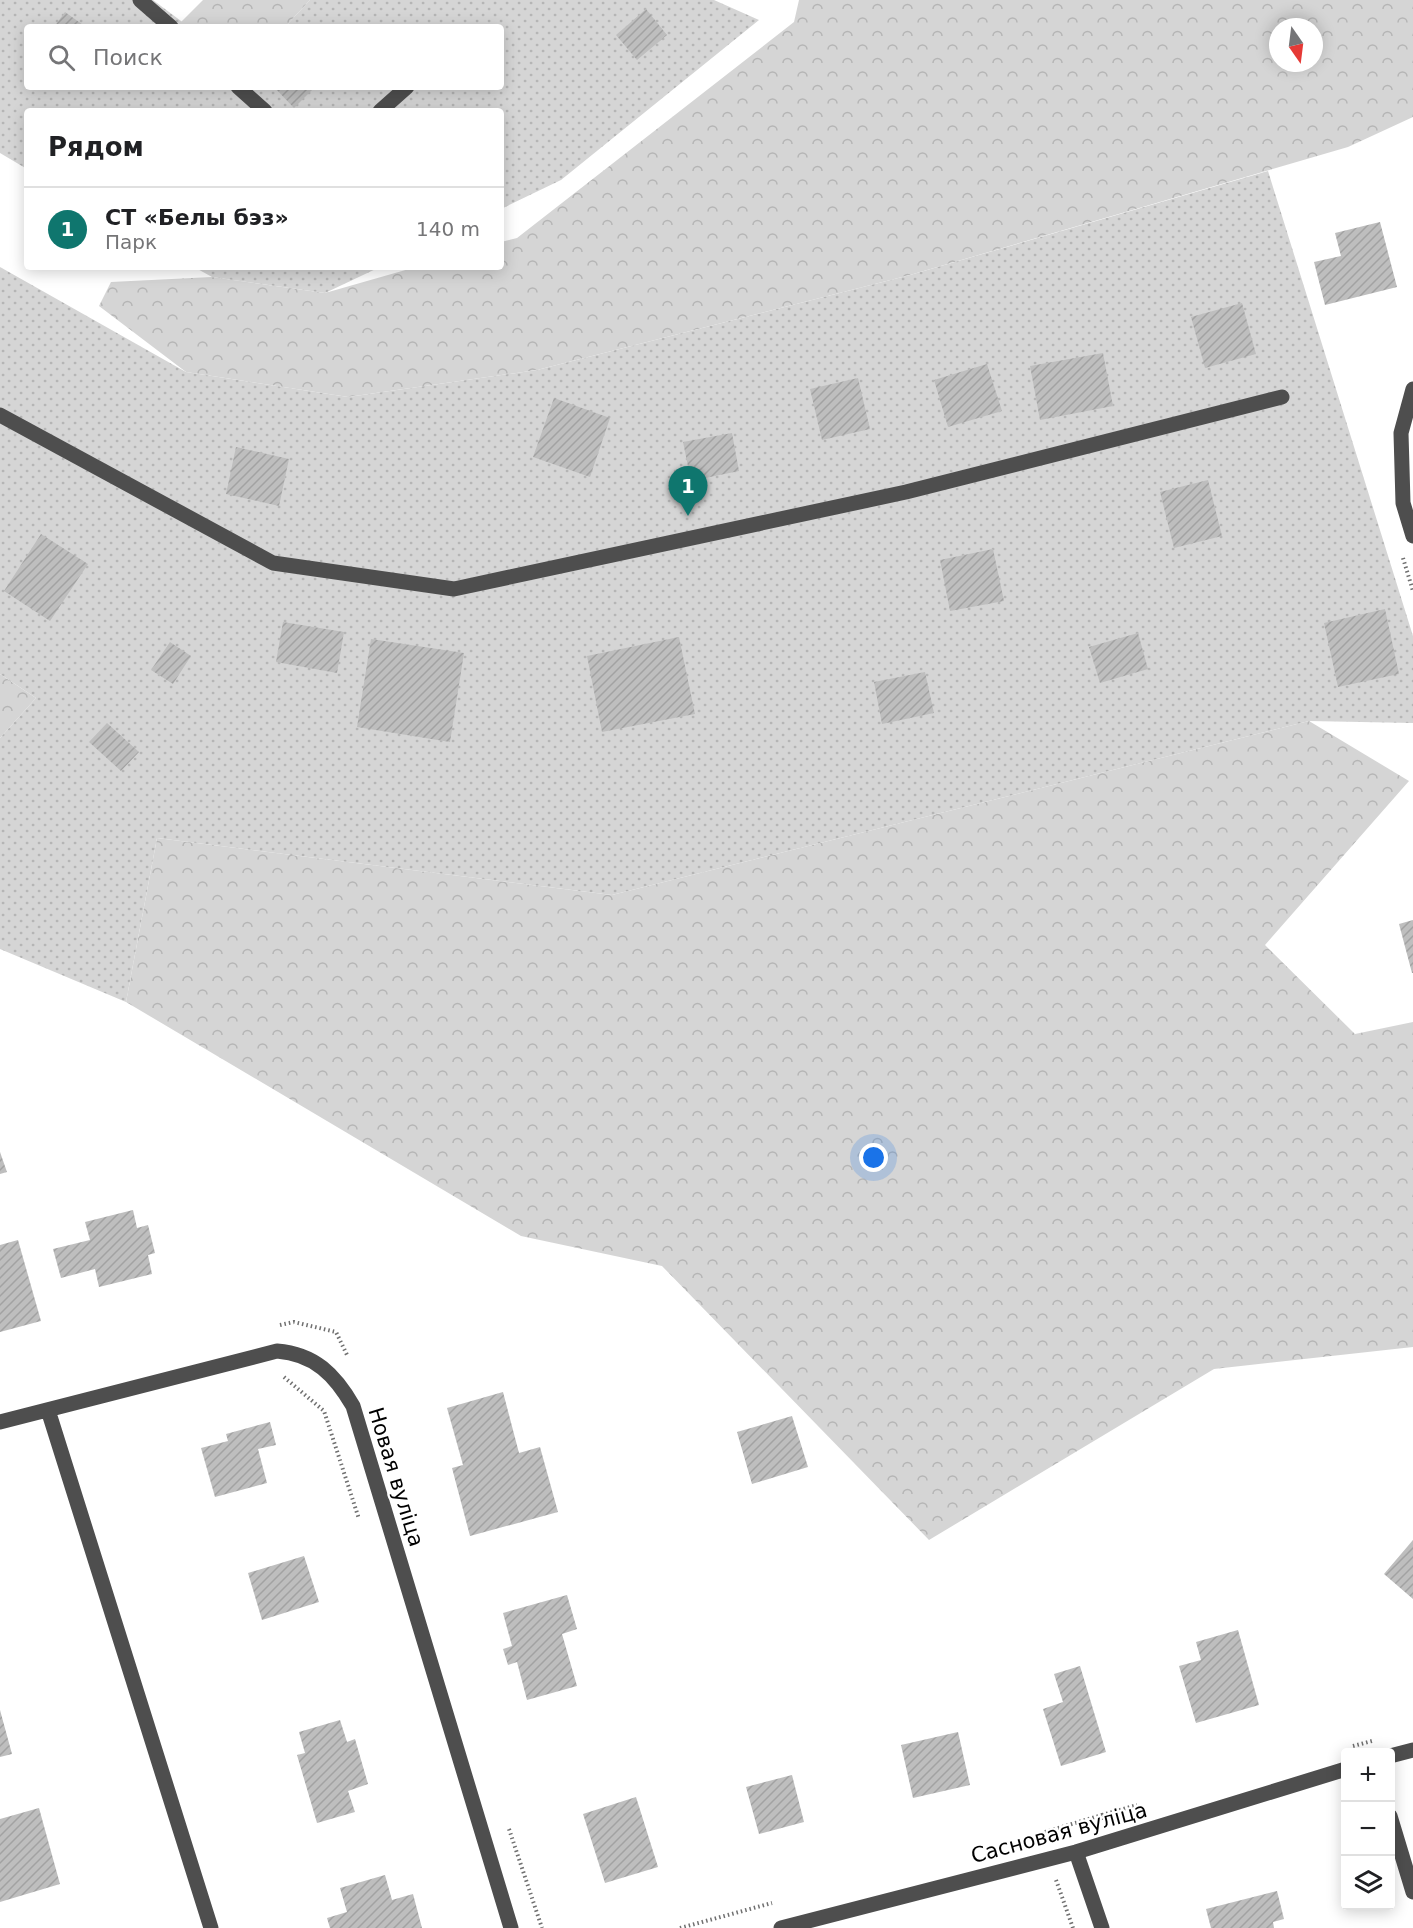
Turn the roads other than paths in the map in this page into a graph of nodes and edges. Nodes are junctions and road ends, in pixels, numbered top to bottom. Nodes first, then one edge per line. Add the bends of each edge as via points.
1 (140, 0) edge
2 (168, 24) edge
3 (241, 90) edge
4 (404, 90) edge
5 (262, 108) edge
6 (383, 108) edge
7 (1413, 389) edge
8 (1282, 397) dead end
9 (0, 415) edge
10 (1413, 536) edge
11 (48, 1410) junction
12 (0, 1422) edge
13 (1413, 1750) edge
14 (1395, 1755) edge
15 (1341, 1771) edge
16 (1395, 1833) edge
17 (1076, 1852) junction
18 (1413, 1892) edge
19 (811, 1924) edge
20 (211, 1928) edge
21 (511, 1928) edge
22 (781, 1928) edge
23 (1102, 1928) edge

1 - 2 street
3 - 5 street
4 - 6 street
7 - 10 street via 1401,433 1403,503
8 - 9 street via 906,492 454,589 273,563
11 - 12 street, Новая вуліца
11 - 20 street
11 - 21 street, Новая вуліца via 277,1351 299,1353 337,1379 353,1406
13 - 14 street
15 - 17 street, Сасновая вуліца
16 - 18 street
17 - 19 street, Сасновая вуліца
17 - 23 street
19 - 22 street, Сасновая вуліца

